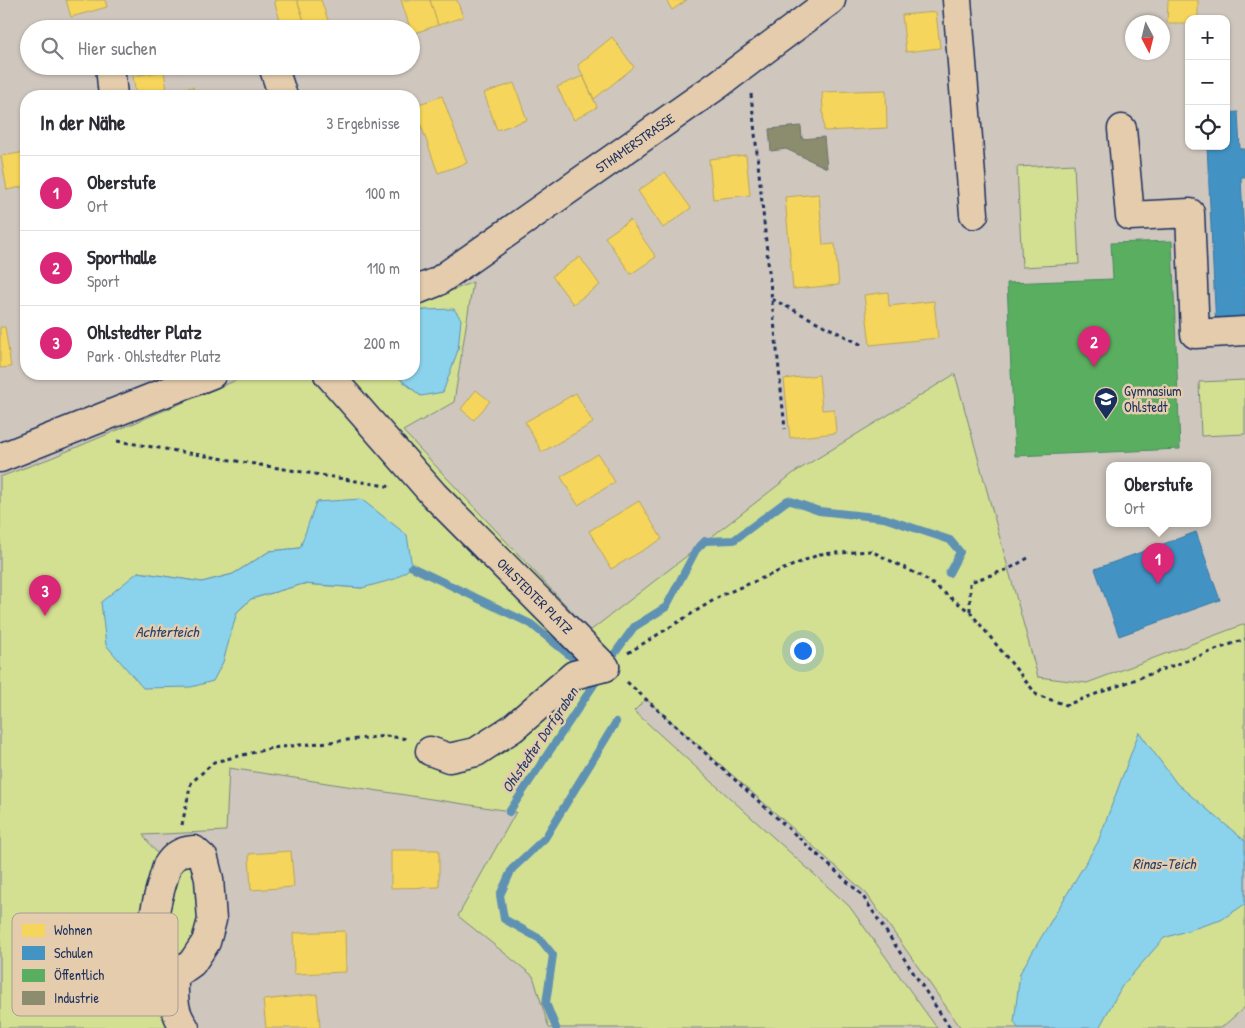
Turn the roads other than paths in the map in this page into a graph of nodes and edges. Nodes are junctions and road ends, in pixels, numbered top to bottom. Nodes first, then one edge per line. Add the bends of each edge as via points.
1 (831, 0) edge
2 (957, 0) edge
3 (111, 75) edge
4 (276, 75) edge
5 (112, 90) edge
6 (281, 90) edge
7 (1122, 130) dead end
8 (974, 214) dead end
9 (425, 287) edge
10 (1245, 330) edge
11 (197, 380) edge
12 (333, 380) edge
13 (0, 458) edge
14 (430, 751) road end
15 (154, 913) edge
16 (178, 973) edge
17 (178, 1016) edge
18 (186, 1028) edge

1 - 9 street, STHAMERSTRASSE via 748,63
2 - 8 street
3 - 5 street
4 - 6 street
7 - 10 street via 1130,216 1190,213 1195,334
11 - 13 street
12 - 14 street, OHLSTEDTER PLATZ via 434,495 605,667 574,675 513,728 476,752 449,758
15 - 16 street via 171,859 179,852 194,850 204,859 212,920 206,942 192,963
17 - 18 street

